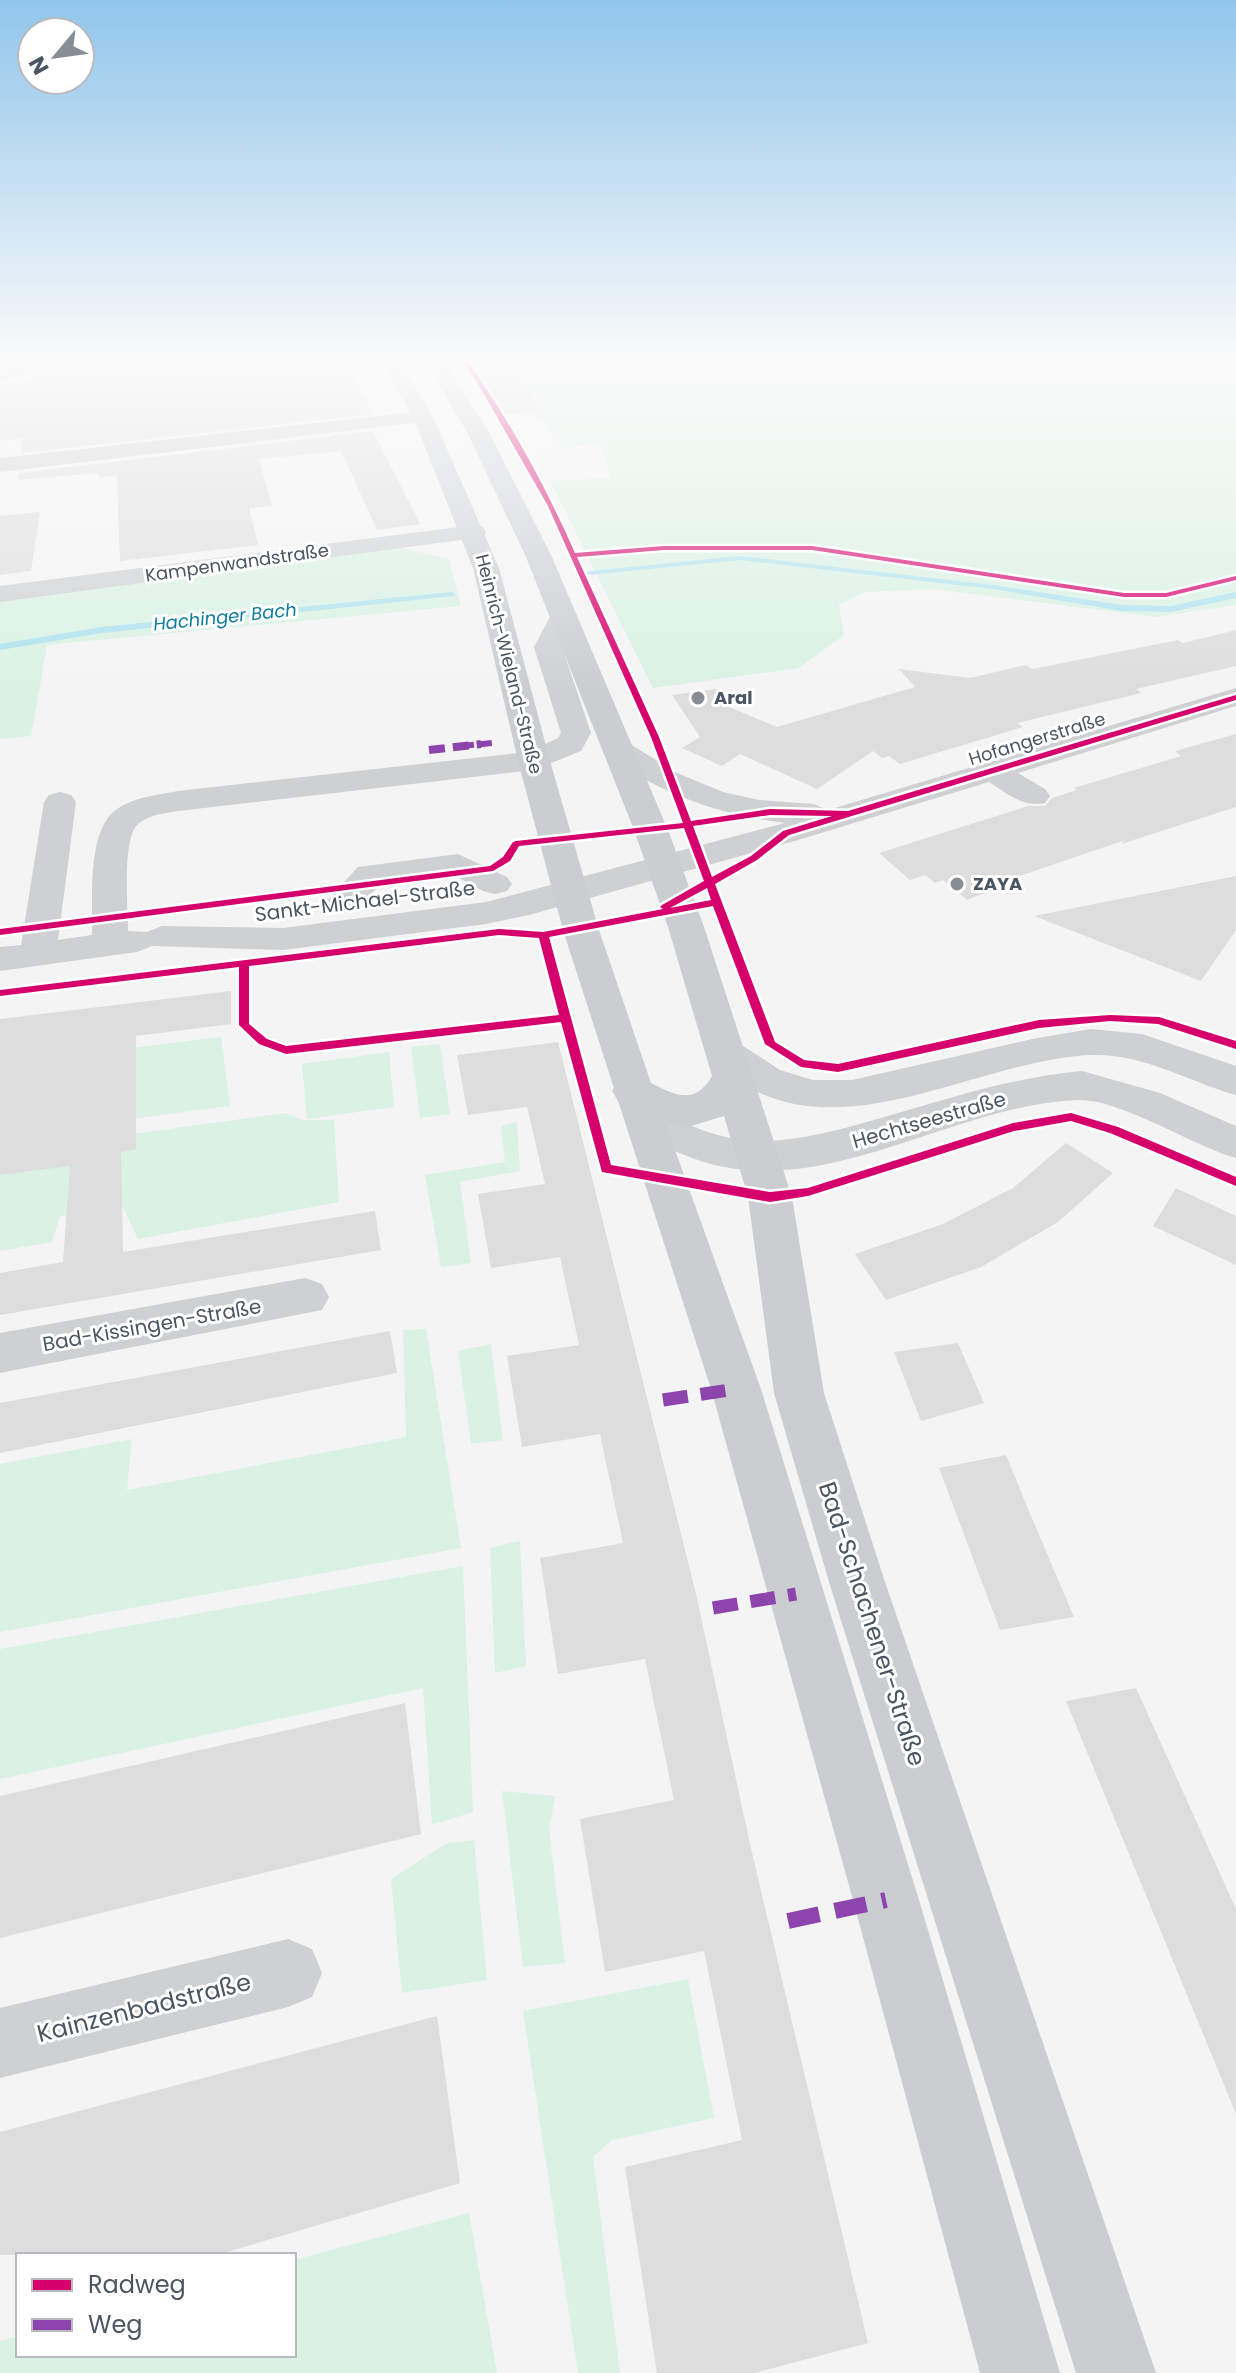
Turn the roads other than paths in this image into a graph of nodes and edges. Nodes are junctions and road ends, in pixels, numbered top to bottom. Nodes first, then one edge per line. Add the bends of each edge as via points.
1 (446, 469) edge
2 (497, 469) edge
3 (474, 532) junction
4 (0, 594) edge
5 (563, 615) junction
6 (1236, 697) edge
7 (619, 751) junction
8 (534, 761) junction
9 (993, 771) junction
10 (1034, 796) dead end
11 (60, 802) dead end
12 (849, 814) junction
13 (666, 866) junction
14 (570, 890) junction
15 (162, 937) junction
16 (110, 945) junction
17 (38, 955) junction
18 (0, 959) edge
19 (729, 1066) junction
20 (1236, 1081) edge
21 (633, 1091) junction
22 (1236, 1143) edge
23 (760, 1157) junction
24 (305, 1297) dead end
25 (0, 1353) edge
26 (288, 1973) dead end
27 (0, 2043) edge
28 (1020, 2373) edge
29 (1116, 2373) edge

1 - 3 main road, Heinrich-Wieland-Straße
2 - 5 main road
3 - 4 street, Kampenwandstraße
3 - 8 main road, Heinrich-Wieland-Straße
5 - 7 main road
5 - 8 street via 548,647 576,733 555,754
6 - 9 street, Hofangerstraße
7 - 12 street, Hofangerstraße via 673,785 714,802 770,812
7 - 13 main road
8 - 14 main road, Heinrich-Wieland-Straße
8 - 16 street via 178,801 138,811 120,824 113,847
9 - 10 street
9 - 12 street, Hofangerstraße
11 - 17 street
12 - 13 street, Hofangerstraße
13 - 14 street, Sankt-Michael-Straße
13 - 19 main road, Bad-Schachener-Straße
14 - 15 street, Sankt-Michael-Straße via 486,913 283,939
14 - 15 street, Sankt-Michael-Straße via 495,884 239,917
14 - 21 main road
15 - 16 street, Sankt-Michael-Straße
16 - 17 street, Sankt-Michael-Straße
17 - 18 street, Sankt-Michael-Straße
19 - 20 street, Hechtseestraße via 813,1094 852,1094 1091,1042 1154,1050
19 - 21 main road via 722,1097 704,1110 664,1109
19 - 23 main road, Bad-Schachener-Straße
21 - 23 street, Hechtseestraße via 664,1129 706,1147
21 - 28 main road via 736,1389
22 - 23 street, Hechtseestraße via 1145,1103 1082,1085 1035,1089 832,1147
23 - 29 main road, Bad-Schachener-Straße via 799,1393
24 - 25 street, Bad-Kissingen-Straße
26 - 27 street, Kainzenbadstraße

